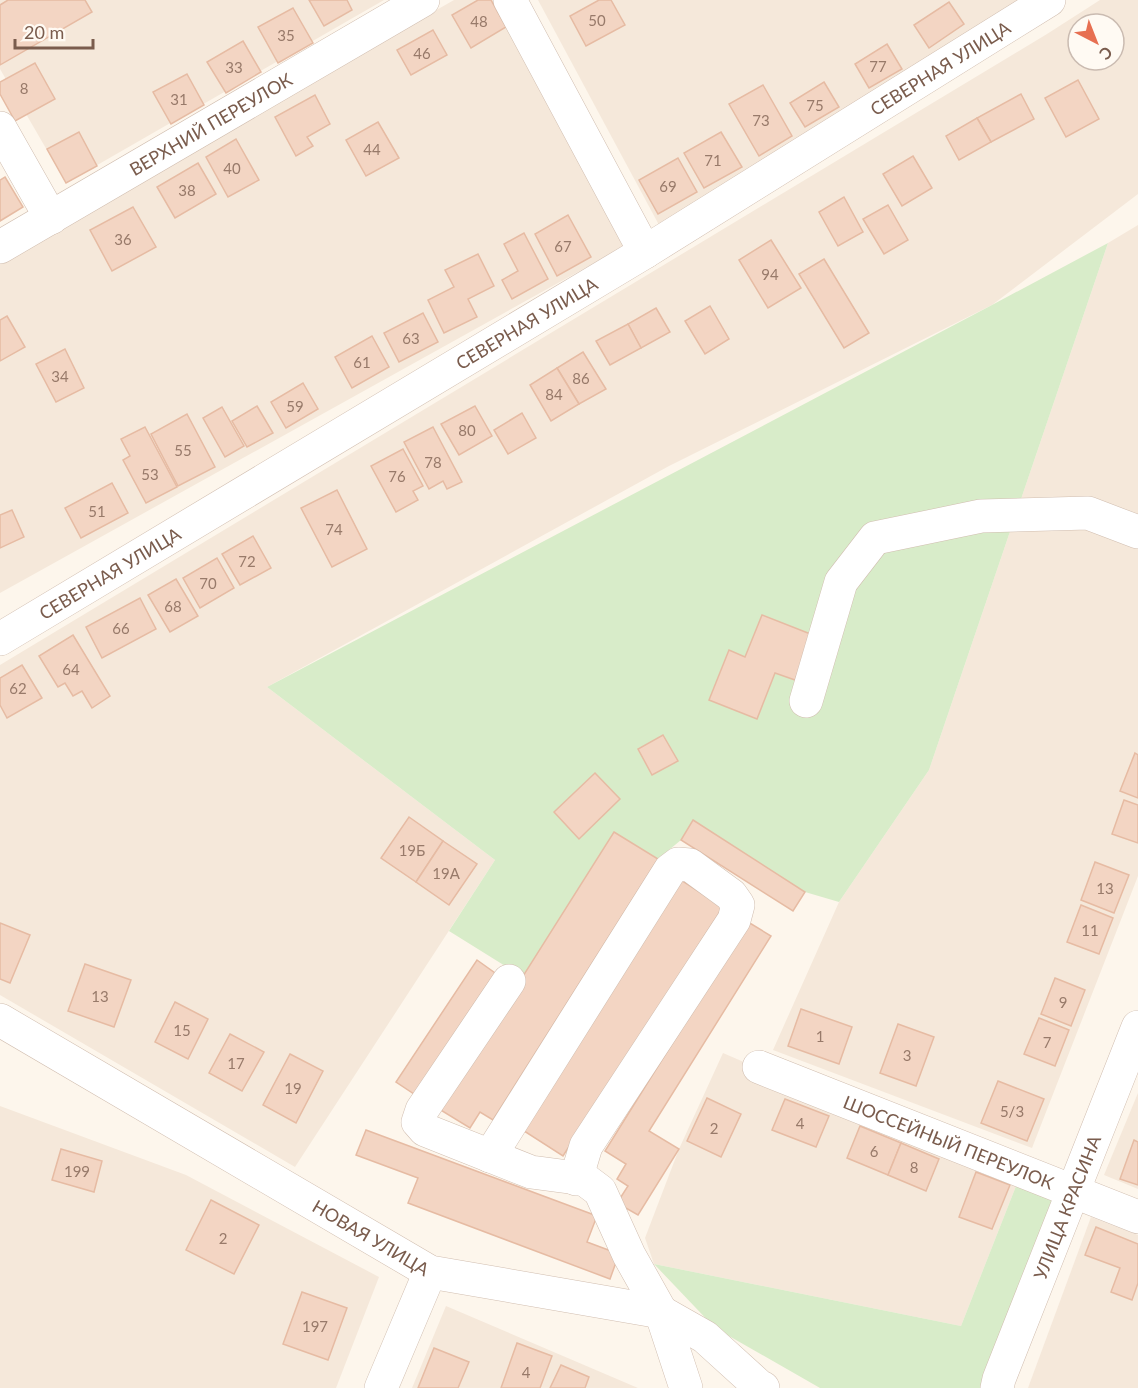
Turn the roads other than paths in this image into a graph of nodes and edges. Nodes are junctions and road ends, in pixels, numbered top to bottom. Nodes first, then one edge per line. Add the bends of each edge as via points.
1 (423, 0) edge
2 (510, 0) edge
3 (1049, 0) edge
4 (0, 128) edge
5 (51, 218) junction
6 (0, 247) edge
7 (645, 252) junction
8 (1138, 532) edge
9 (0, 639) edge
10 (806, 701) dead end
11 (509, 981) dead end
12 (0, 1020) edge
13 (1138, 1027) edge
14 (759, 1067) dead end
15 (490, 1156) junction
16 (576, 1179) junction
17 (1074, 1192) junction
18 (1138, 1217) edge
19 (430, 1272) junction
20 (661, 1312) junction
21 (381, 1388) edge
22 (686, 1388) edge
23 (763, 1388) edge
24 (997, 1388) edge

1 - 5 street, ВЕРХНИЙ ПЕРЕУЛОК
2 - 7 street
3 - 7 street, СЕВЕРНАЯ УЛИЦА
4 - 5 street
5 - 6 street, ВЕРХНИЙ ПЕРЕУЛОК
7 - 9 street, СЕВЕРНАЯ УЛИЦА
8 - 10 street via 1088,513 981,516 875,538 841,582
11 - 15 street via 418,1122 425,1130
12 - 19 street, НОВАЯ УЛИЦА
13 - 17 street, УЛИЦА КРАСИНА
14 - 17 street, ШОССЕЙНЫЙ ПЕРЕУЛОК
15 - 16 street via 531,1172
15 - 16 street via 670,870 678,864 690,865 731,895 738,905 734,920 586,1146
16 - 20 street via 584,1179 600,1191
17 - 18 street, ШОССЕЙНЫЙ ПЕРЕУЛОК
17 - 24 street, УЛИЦА КРАСИНА
19 - 20 street, НОВАЯ УЛИЦА
19 - 21 street
20 - 22 street
20 - 23 street, НОВАЯ УЛИЦА via 705,1337

